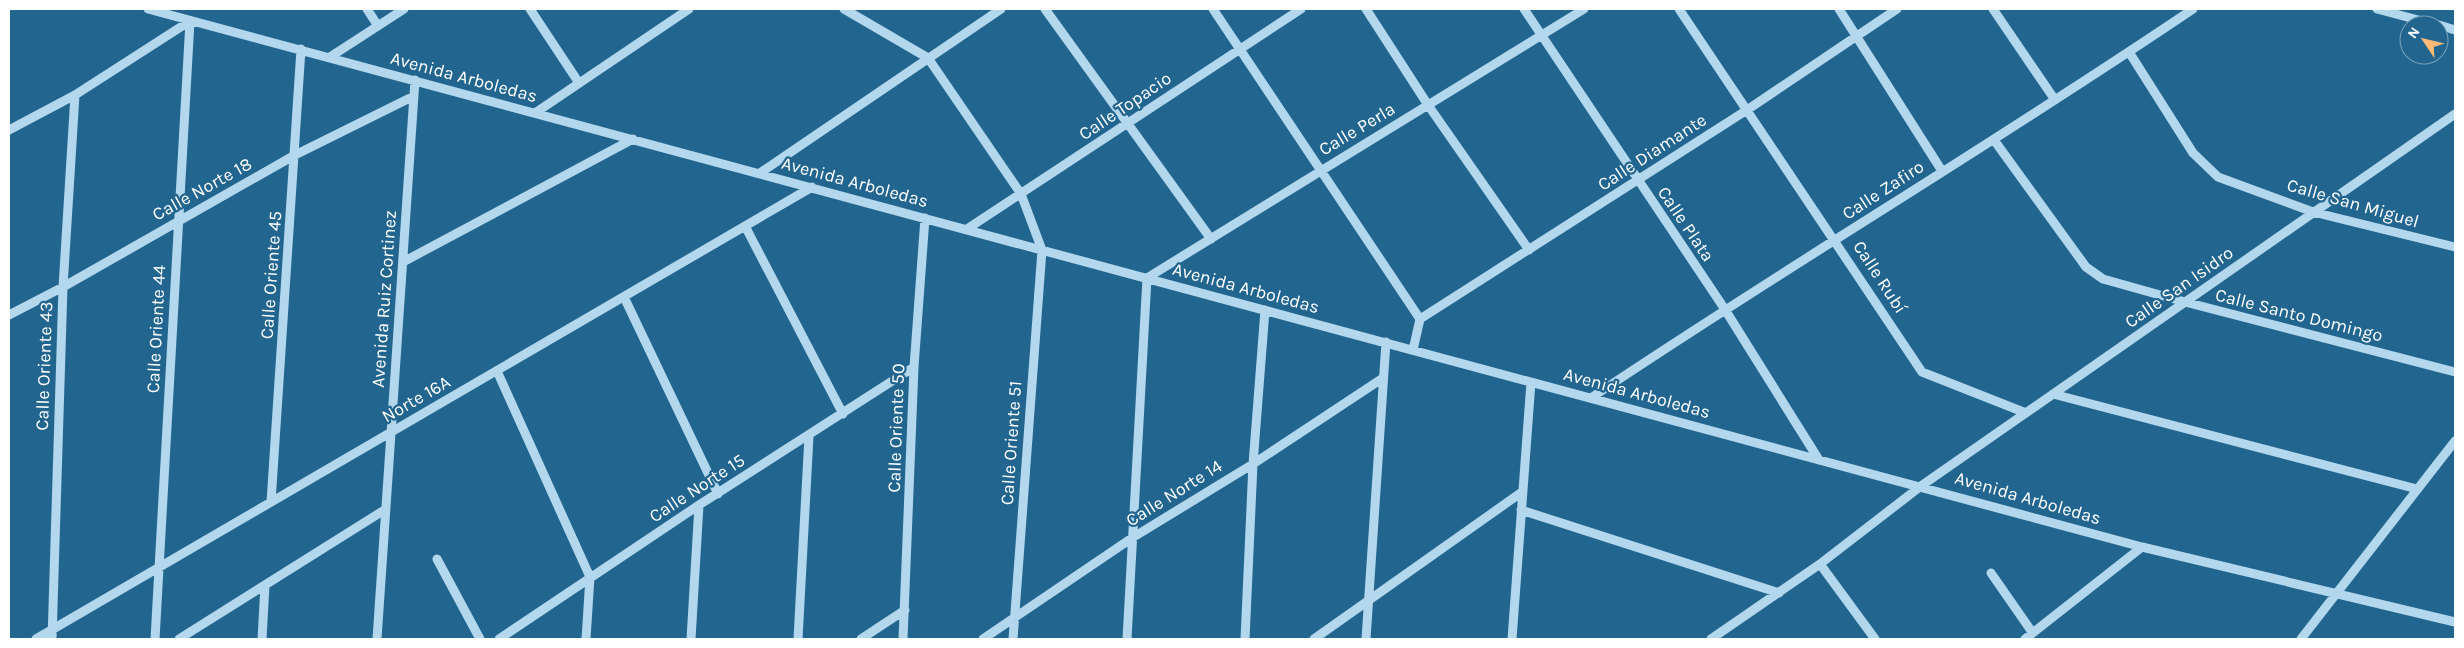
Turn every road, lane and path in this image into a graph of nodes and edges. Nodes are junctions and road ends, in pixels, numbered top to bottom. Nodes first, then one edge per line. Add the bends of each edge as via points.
1 (148, 9) edge
2 (367, 9) edge
3 (404, 9) edge
4 (530, 9) edge
5 (689, 9) edge
6 (844, 9) edge
7 (1001, 9) edge
8 (1045, 9) edge
9 (1213, 9) edge
10 (1301, 9) edge
11 (1366, 9) edge
12 (1524, 9) edge
13 (1584, 9) edge
14 (1679, 9) edge
15 (1839, 9) edge
16 (1897, 9) edge
17 (1993, 9) edge
18 (2193, 9) edge
19 (2377, 9) edge
20 (2400, 15) edge
21 (190, 21) junction
22 (378, 26) junction
23 (1541, 35) junction
24 (1857, 35) junction
25 (1240, 48) junction
26 (301, 49) junction
27 (2129, 52) junction
28 (330, 57) junction
29 (928, 58) junction
30 (415, 80) junction
31 (579, 83) junction
32 (75, 94) junction
33 (414, 96) junction
34 (2055, 100) junction
35 (1428, 105) junction
36 (1747, 110) junction
37 (535, 113) junction
38 (2454, 116) edge
39 (1128, 124) junction
40 (9, 130) edge
41 (633, 139) junction
42 (1994, 140) junction
43 (295, 155) junction
44 (1320, 170) junction
45 (1942, 171) junction
46 (760, 173) junction
47 (1637, 181) junction
48 (812, 188) junction
49 (1022, 194) junction
50 (2313, 212) junction
51 (925, 218) junction
52 (179, 220) junction
53 (745, 226) junction
54 (967, 229) junction
55 (1211, 239) junction
56 (1836, 240) junction
57 (2455, 247) edge
58 (1042, 250) junction
59 (1529, 250) junction
60 (403, 262) junction
61 (1147, 278) junction
62 (63, 287) junction
63 (624, 297) junction
64 (2185, 302) junction
65 (1724, 308) junction
66 (1265, 310) junction
67 (9, 315) edge
68 (1420, 319) junction
69 (1386, 342) junction
70 (1413, 350) junction
71 (914, 367) junction
72 (497, 371) junction
73 (2455, 372) edge
74 (1383, 378) junction
75 (1531, 382) junction
76 (2053, 394) junction
77 (1591, 398) junction
78 (2026, 413) junction
79 (843, 414) junction
80 (391, 433) junction
81 (809, 436) junction
82 (2455, 441) edge
83 (1819, 460) junction
84 (1253, 464) junction
85 (1921, 486) junction
86 (2417, 489) junction
87 (1522, 492) junction
88 (718, 494) junction
89 (271, 502) junction
90 (699, 505) junction
91 (386, 509) junction
92 (1521, 510) junction
93 (1132, 538) junction
94 (2142, 547) junction
95 (437, 559) dead end
96 (1820, 564) junction
97 (160, 567) junction
98 (1991, 573) dead end
99 (590, 577) junction
100 (266, 585) junction
101 (1779, 593) junction
102 (2337, 593) junction
103 (1369, 602) junction
104 (905, 610) junction
105 (1014, 619) junction
106 (2455, 622) edge
107 (2032, 632) junction
108 (52, 635) edge
109 (1722, 636) edge
110 (376, 638) edge
111 (36, 639) edge
112 (155, 639) edge
113 (179, 639) edge
114 (262, 639) edge
115 (480, 639) edge
116 (499, 639) edge
117 (586, 639) edge
118 (691, 639) edge
119 (798, 639) edge
120 (861, 639) edge
121 (903, 639) edge
122 (983, 639) edge
123 (1013, 639) edge
124 (1127, 639) edge
125 (1245, 639) edge
126 (1314, 639) edge
127 (1366, 639) edge
128 (1512, 639) edge
129 (1711, 639) edge
130 (1875, 639) edge
131 (2025, 639) edge
132 (2301, 639) edge

1 - 21 street, Avenida Arboledas
2 - 22 street
3 - 22 street
4 - 31 street
5 - 31 street
6 - 29 street
7 - 29 street
8 - 39 street
9 - 25 street
10 - 25 street, Calle Topacio
11 - 35 street
12 - 23 street, Calle Plata
13 - 23 street, Calle Perla
14 - 36 street, Calle Rubí
15 - 24 street
16 - 24 street, Calle Diamante
17 - 34 street
18 - 27 street, Calle Zafiro
19 - 20 street
21 - 26 street, Avenida Arboledas
21 - 32 street
21 - 52 street, Calle Oriente 44
22 - 28 street
23 - 35 street, Calle Perla
23 - 47 street, Calle Plata
24 - 36 street, Calle Diamante
24 - 45 street
25 - 39 street, Calle Topacio
25 - 44 street
26 - 28 street, Avenida Arboledas
26 - 43 street, Calle Oriente 45
27 - 34 street, Calle Zafiro
27 - 50 street, Calle San Miguel via 2193,153 2218,177
28 - 30 street, Avenida Arboledas
29 - 46 street
29 - 49 street
30 - 33 street, Avenida Ruiz Cortinez
30 - 37 street, Avenida Arboledas
31 - 37 street
32 - 40 street
32 - 62 street, Calle Oriente 43
33 - 43 street, Calle Norte 18
33 - 60 street, Avenida Ruiz Cortinez
34 - 42 street, Calle Zafiro
35 - 44 street, Calle Perla
35 - 59 street
36 - 47 street, Calle Diamante
36 - 56 street, Calle Rubí
37 - 41 street, Avenida Arboledas
38 - 50 street, Calle San Isidro
39 - 49 street, Calle Topacio
39 - 55 street
41 - 46 street, Avenida Arboledas
41 - 60 street
42 - 45 street, Calle Zafiro
42 - 64 street, Calle Santo Domingo via 2086,268 2103,279
43 - 52 street, Calle Norte 18
43 - 89 street, Calle Oriente 45
44 - 55 street, Calle Perla
44 - 68 street
45 - 56 street, Calle Zafiro
46 - 48 street, Avenida Arboledas
47 - 59 street, Calle Diamante
47 - 65 street, Calle Plata
48 - 51 street, Avenida Arboledas
48 - 53 street, Norte 16A
49 - 54 street, Calle Topacio
49 - 58 street
50 - 57 street, Calle San Miguel
50 - 64 street, Calle San Isidro
51 - 54 street, Avenida Arboledas
51 - 71 street, Calle Oriente 50
52 - 62 street, Calle Norte 18
52 - 97 street, Calle Oriente 44
53 - 63 street, Norte 16A
53 - 79 street
54 - 58 street, Avenida Arboledas
55 - 61 street, Calle Perla
56 - 65 street, Calle Zafiro
56 - 78 street, Calle Rubí via 1922,372
58 - 61 street, Avenida Arboledas
58 - 105 street, Calle Oriente 51
59 - 68 street, Calle Diamante
60 - 80 street, Avenida Ruiz Cortinez
61 - 66 street, Avenida Arboledas
61 - 93 street
62 - 67 street, Calle Norte 18
62 - 108 street, Calle Oriente 43
63 - 72 street, Norte 16A
63 - 88 street
64 - 73 street, Calle Santo Domingo
64 - 76 street, Calle San Isidro
65 - 77 street, Calle Zafiro
65 - 83 street, Calle Plata
66 - 69 street, Avenida Arboledas
66 - 84 street
68 - 70 street
69 - 70 street, Avenida Arboledas
69 - 74 street
70 - 75 street, Avenida Arboledas
71 - 79 street, Calle Norte 15
71 - 104 street, Calle Oriente 50
72 - 80 street, Norte 16A
72 - 99 street
74 - 84 street, Calle Norte 14
74 - 103 street
75 - 77 street, Avenida Arboledas
75 - 87 street
76 - 78 street, Calle San Isidro
76 - 86 street
77 - 83 street, Avenida Arboledas
78 - 85 street, Calle San Isidro
79 - 81 street, Calle Norte 15
80 - 89 street, Norte 16A
80 - 91 street, Avenida Ruiz Cortinez
81 - 88 street, Calle Norte 15
81 - 119 street
82 - 86 street
83 - 85 street, Avenida Arboledas
84 - 93 street, Calle Norte 14
84 - 125 street
85 - 94 street, Avenida Arboledas
85 - 96 street, Calle San Isidro
86 - 102 street
87 - 92 street
87 - 103 street
88 - 90 street, Calle Norte 15
89 - 97 street, Norte 16A
90 - 99 street, Calle Norte 15
90 - 118 street
91 - 100 street
91 - 110 street, Avenida Ruiz Cortinez
92 - 101 street
92 - 128 street
93 - 105 street, Calle Norte 14
93 - 124 street
94 - 102 street, Avenida Arboledas
94 - 107 street
95 - 115 street
96 - 101 street, Calle San Isidro
96 - 130 street
97 - 108 street, Norte 16A
97 - 112 street, Calle Oriente 44
98 - 107 street
99 - 116 street, Calle Norte 15
99 - 117 street
100 - 113 street
100 - 114 street
101 - 109 street, Calle San Isidro
102 - 106 street, Avenida Arboledas
102 - 132 street
103 - 126 street
103 - 127 street
104 - 120 street
104 - 121 street, Calle Oriente 50
105 - 122 street, Calle Norte 14
105 - 123 street, Calle Oriente 51
107 - 131 street
108 - 111 street, Norte 16A
109 - 129 street, Calle San Isidro

